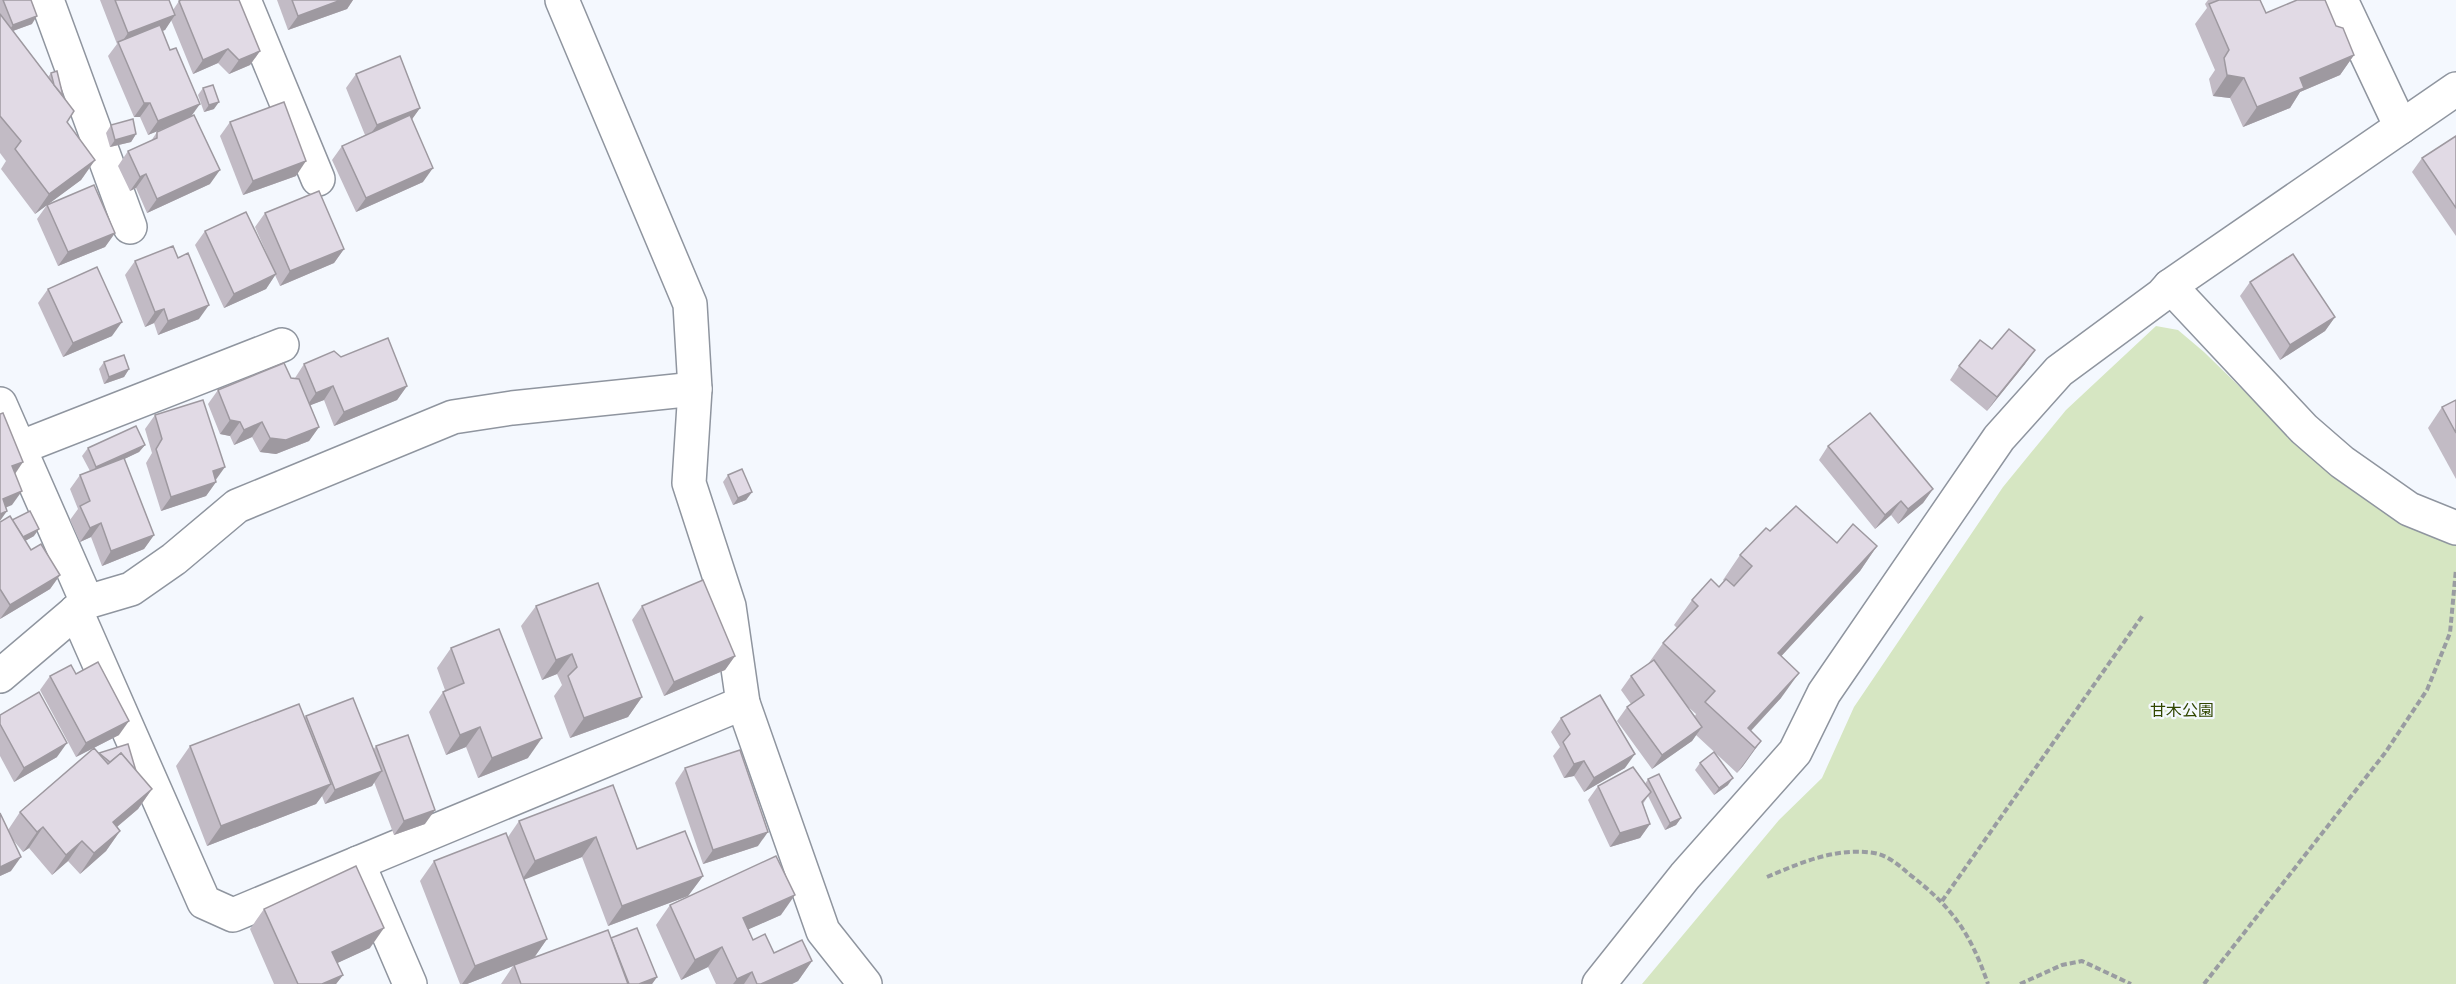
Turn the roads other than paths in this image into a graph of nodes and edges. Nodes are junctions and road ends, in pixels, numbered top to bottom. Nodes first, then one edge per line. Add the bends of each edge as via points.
1 (47, 0) edge
2 (244, 0) edge
3 (562, 0) edge
4 (2340, 0) edge
5 (2456, 89) edge
6 (2401, 127) junction
7 (318, 178) dead end
8 (130, 226) dead end
9 (2170, 286) junction
10 (282, 345) dead end
11 (695, 389) junction
12 (0, 404) edge
13 (19, 448) junction
14 (2456, 528) edge
15 (81, 607) junction
16 (0, 676) edge
17 (744, 703) junction
18 (358, 863) junction
19 (855, 981) edge
20 (410, 984) edge
21 (1599, 984) edge

1 - 8 street
2 - 7 street
3 - 11 street via 690,304
4 - 6 street
5 - 6 street
6 - 9 street
9 - 14 street via 2304,429 2342,462 2409,509
9 - 21 street via 2058,371 1999,438 1824,693 1795,752 1685,876
10 - 13 street
11 - 15 street via 453,417 237,506 131,589
11 - 17 street via 689,483 729,606
12 - 13 street
13 - 15 street
15 - 16 street
15 - 18 street via 204,902 233,915
17 - 18 street
17 - 19 street via 823,931
18 - 20 street

